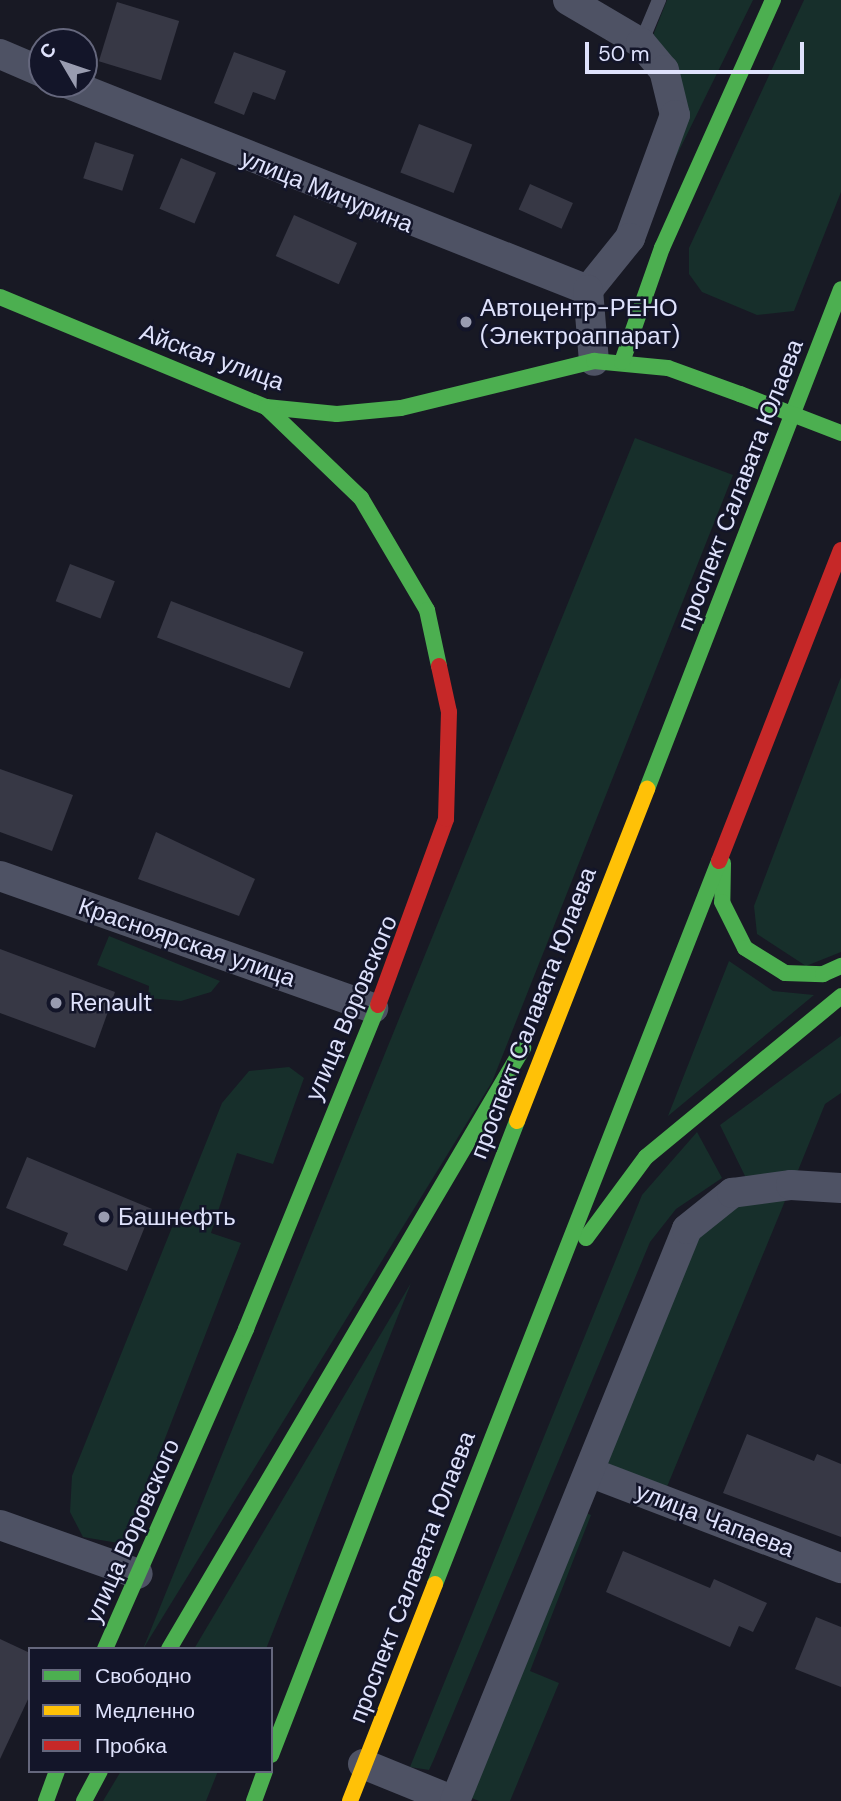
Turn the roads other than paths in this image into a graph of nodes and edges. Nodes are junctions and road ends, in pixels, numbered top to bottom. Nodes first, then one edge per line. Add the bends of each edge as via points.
1 (568, 0) edge
2 (659, 0) edge
3 (773, 0) edge
4 (640, 43) junction
5 (0, 54) edge
6 (28, 66) edge
7 (98, 96) edge
8 (841, 289) edge
9 (588, 290) junction
10 (0, 298) edge
11 (608, 362) junction
12 (266, 407) junction
13 (841, 433) edge
14 (841, 550) edge
15 (724, 845) junction
16 (0, 876) edge
17 (602, 898) junction
18 (841, 966) edge
19 (841, 996) edge
20 (373, 1008) junction
21 (841, 1188) edge
22 (540, 1311) junction
23 (589, 1472) junction
24 (0, 1525) edge
25 (841, 1568) edge
26 (138, 1574) junction
27 (106, 1647) edge
28 (170, 1647) edge
29 (273, 1750) edge
30 (363, 1764) junction
31 (56, 1773) edge
32 (99, 1773) edge
33 (264, 1773) edge
34 (46, 1801) edge
35 (84, 1801) edge
36 (254, 1801) edge
37 (350, 1801) edge
38 (454, 1801) edge

1 - 4 street
2 - 4 lane
3 - 11 main road
4 - 9 street via 664,70 675,115 630,238
5 - 6 street
7 - 9 street, улица Мичурина via 275,171
8 - 17 main road, проспект Салавата Юлаева
9 - 11 street
10 - 12 main road, Айская улица
11 - 12 main road, Айская улица via 401,408 337,414
11 - 13 main road, bridge via 668,368
12 - 20 main road, улица Воровского via 361,498 390,538 427,610 442,662 449,712 446,819 433,868
14 - 15 main road, проспект Салавата Юлаева
15 - 18 main road via 722,902 745,948 785,973 823,974
15 - 22 main road, проспект Салавата Юлаева
16 - 20 street, Красноярская улица
17 - 28 main road via 495,1096
17 - 29 main road, проспект Салавата Юлаева
19 - 22 main road via 646,1157
20 - 26 main road, улица Воровского via 246,1329
21 - 23 street via 791,1185 732,1193 687,1229
22 - 30 main road, проспект Салавата Юлаева
23 - 25 street, улица Чапаева
23 - 38 street
24 - 26 street
26 - 27 main road, улица Воровского
30 - 37 main road, проспект Салавата Юлаева
30 - 38 street
31 - 34 main road
32 - 35 main road
33 - 36 main road

